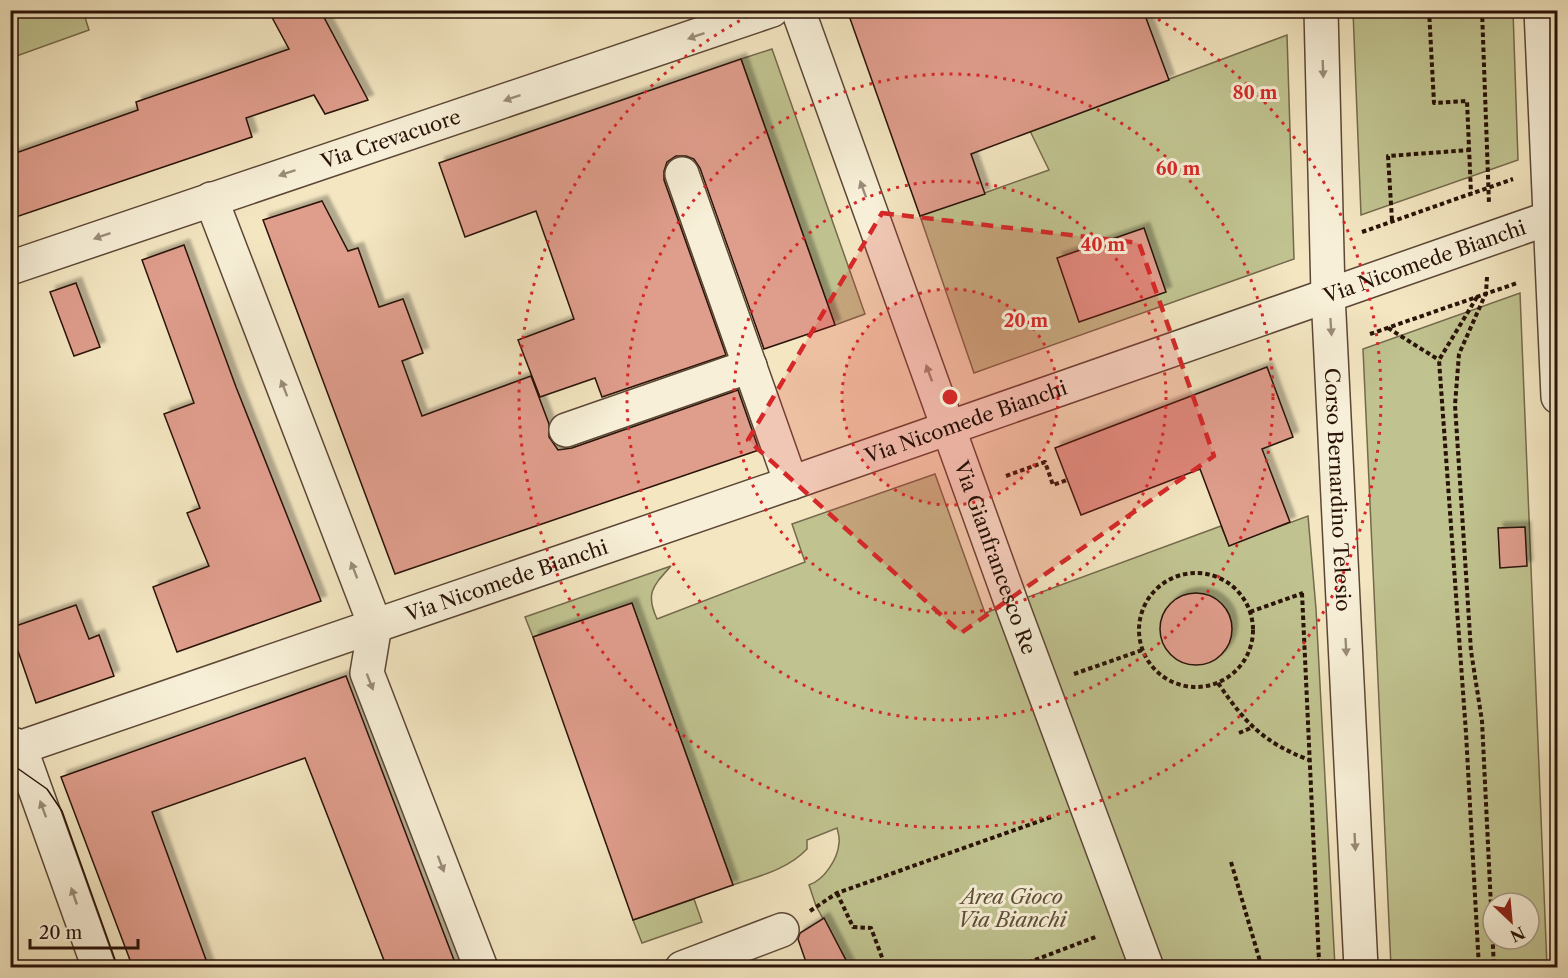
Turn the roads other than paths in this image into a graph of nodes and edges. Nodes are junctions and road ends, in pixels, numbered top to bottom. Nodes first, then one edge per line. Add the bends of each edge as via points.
1 (772, 10) edge
2 (798, 10) edge
3 (1321, 10) edge
4 (1541, 10) edge
5 (682, 174) dead end
6 (211, 199) junction
7 (1554, 217) edge
8 (10, 268) edge
9 (1328, 294) junction
10 (750, 366) junction
11 (1557, 397) edge
12 (949, 428) junction
13 (566, 430) dead end
14 (791, 483) junction
15 (375, 625) junction
16 (14, 747) edge
17 (782, 930) road end
18 (99, 968) edge
19 (481, 968) edge
20 (682, 968) edge
21 (1146, 968) edge
22 (1362, 968) edge

1 -> 6 street, Via Crevacuore
12 -> 2 street, Via Gianfrancesco Re
3 -> 9 street, Corso Bernardino Telesio
4 - 7 street
5 - 10 street
6 -> 8 street, Via Crevacuore
15 -> 6 street
7 - 9 street, Via Nicomede Bianchi
7 - 11 street
9 - 12 street, Via Nicomede Bianchi
9 -> 22 street, Corso Bernardino Telesio
10 - 13 street
10 - 14 street
12 - 14 street, Via Nicomede Bianchi
12 - 21 street, Via Gianfrancesco Re
14 - 15 street, Via Nicomede Bianchi
15 - 16 street, Via Nicomede Bianchi
15 -> 19 street via 367,673
18 -> 16 street
17 - 20 street

